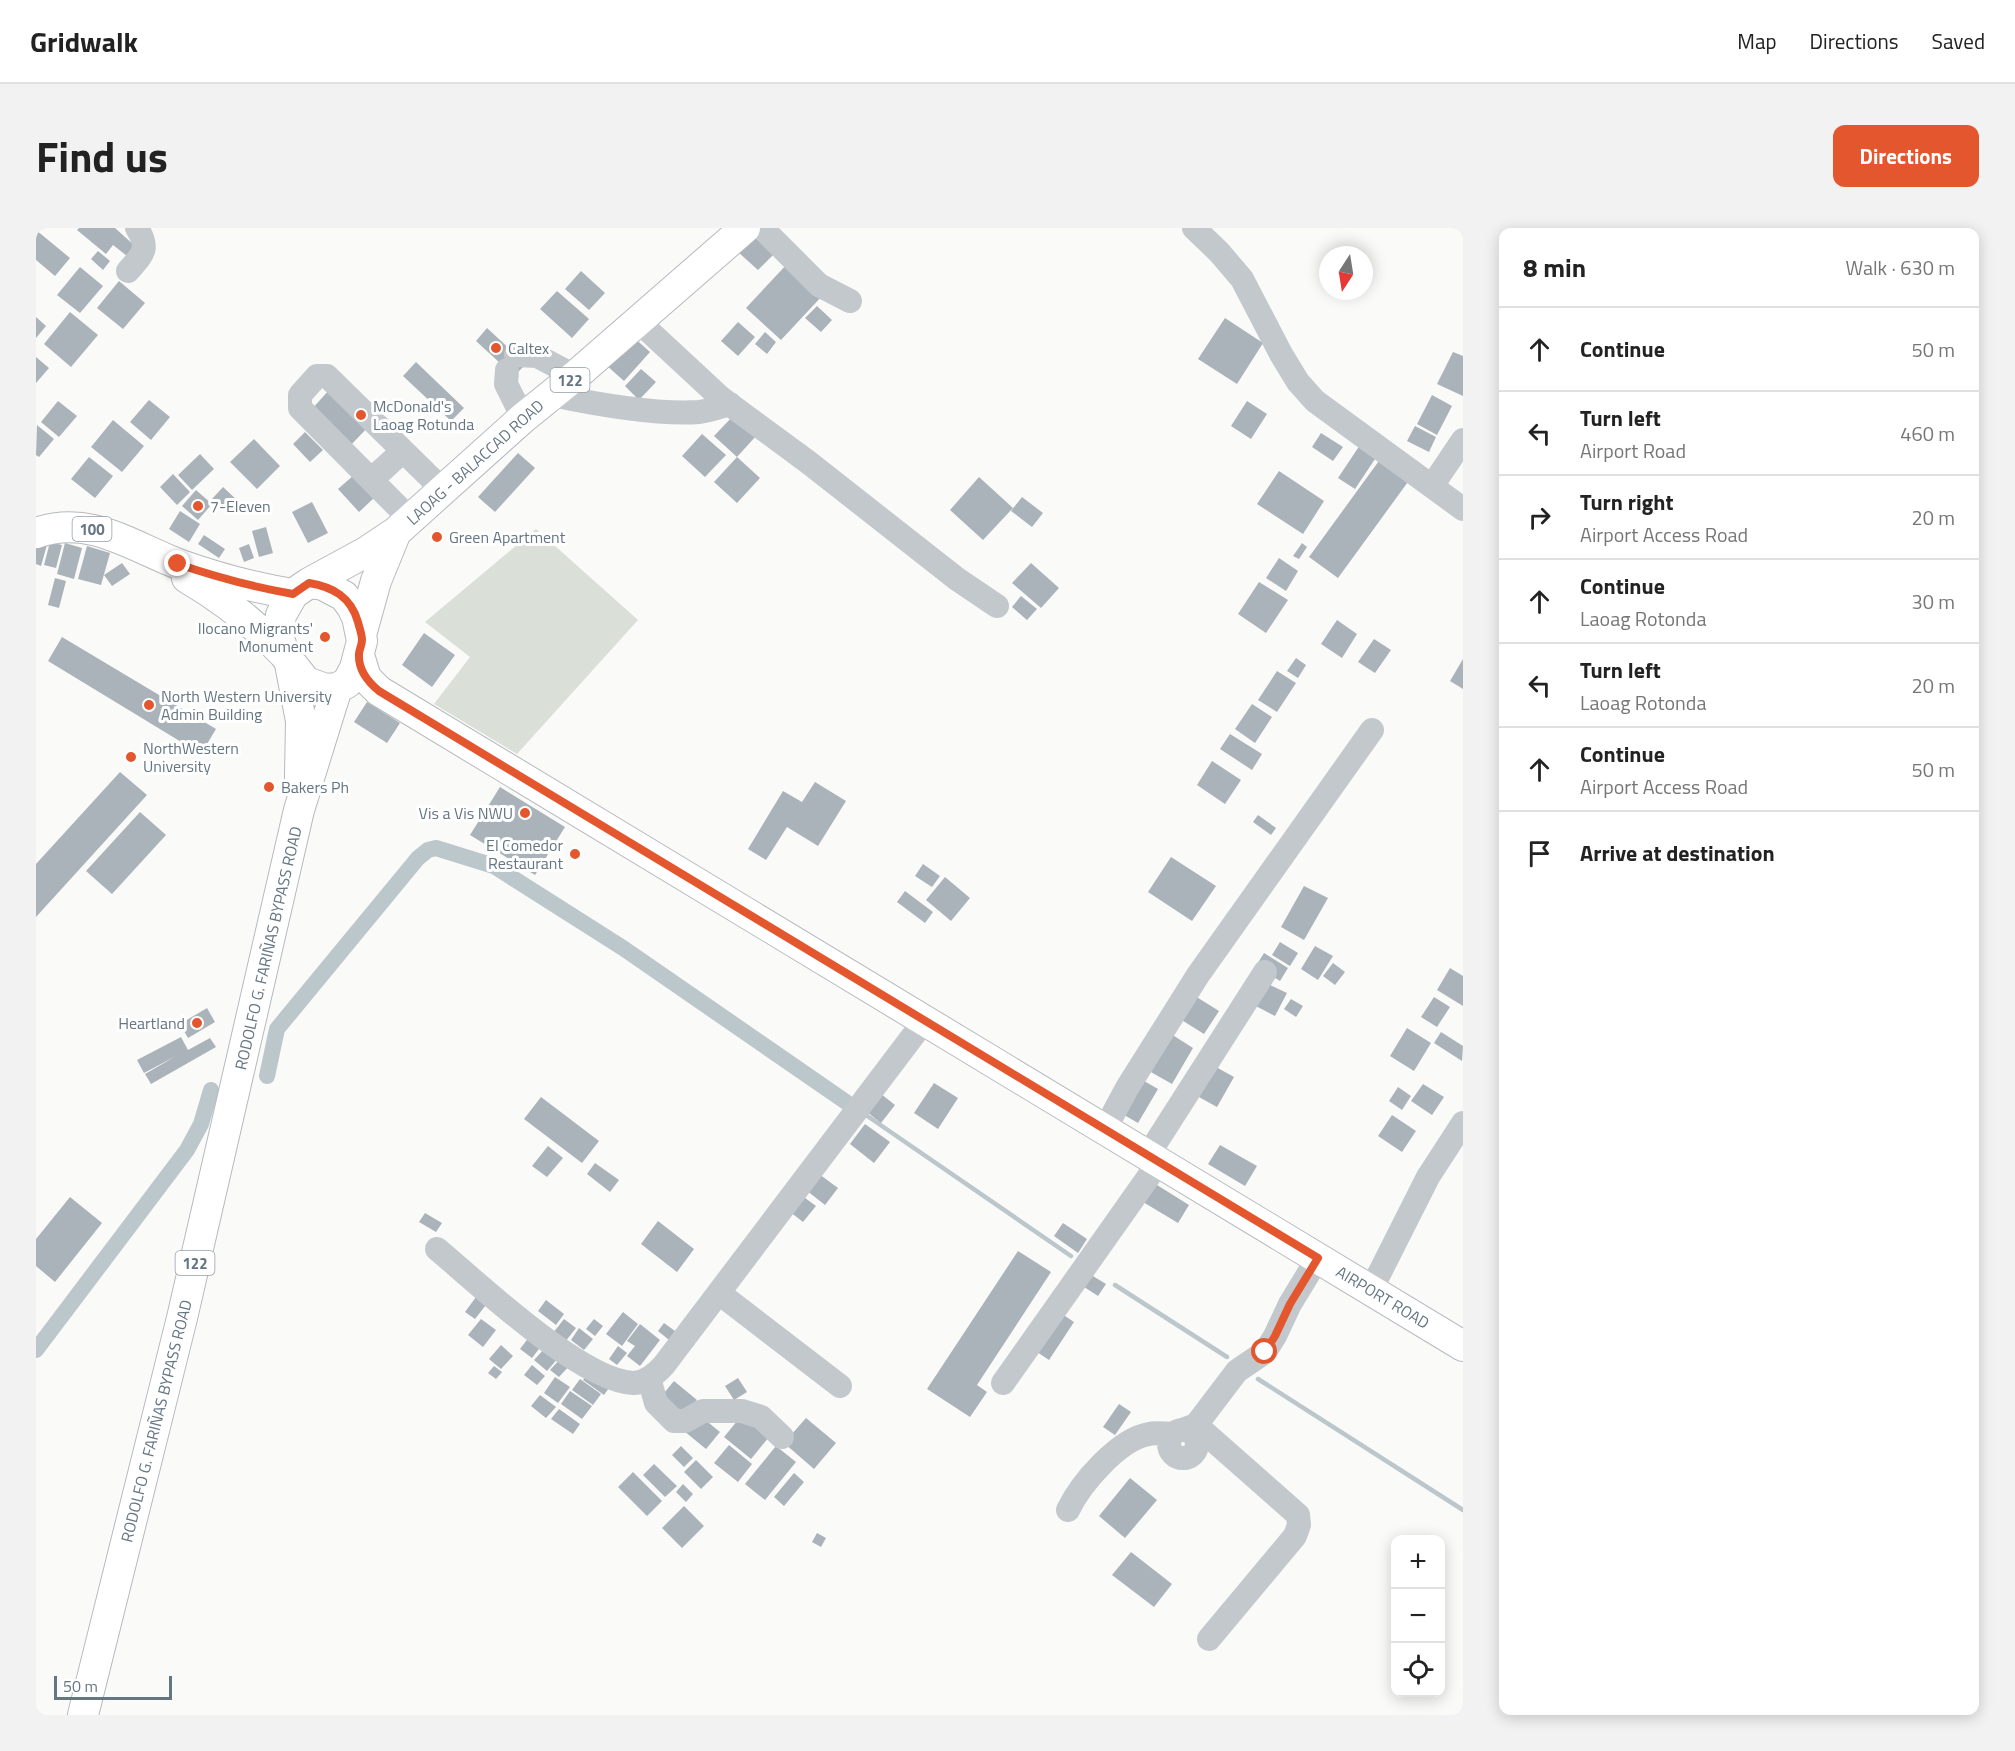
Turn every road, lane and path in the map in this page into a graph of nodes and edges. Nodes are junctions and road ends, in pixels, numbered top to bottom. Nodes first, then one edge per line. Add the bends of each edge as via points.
1 (137, 228) edge
2 (745, 228) edge
3 (762, 228) edge
4 (1194, 228) edge
5 (128, 271) dead end
6 (850, 301) dead end
7 (638, 321) junction
8 (575, 376) junction
9 (552, 395) junction
10 (730, 404) junction
11 (523, 418) junction
12 (1463, 440) edge
13 (403, 451) junction
14 (371, 480) junction
15 (1432, 486) junction
16 (443, 490) junction
17 (1463, 510) edge
18 (403, 526) junction
19 (36, 533) edge
20 (145, 549) junction
21 (301, 588) junction
22 (997, 606) dead end
23 (360, 645) junction
24 (287, 659) junction
25 (342, 685) junction
26 (379, 691) junction
27 (1372, 730) dead end
28 (299, 810) junction
29 (1265, 972) dead end
30 (925, 1020) junction
31 (1463, 1123) edge
32 (1105, 1129) junction
33 (1154, 1159) junction
34 (437, 1249) dead end
35 (1318, 1258) junction
36 (1371, 1290) junction
37 (719, 1293) junction
38 (1463, 1346) edge
39 (649, 1378) junction
40 (1003, 1383) dead end
41 (840, 1386) dead end
42 (1184, 1430) junction
43 (782, 1437) dead end
44 (1068, 1510) dead end
45 (1209, 1639) dead end
46 (83, 1715) edge

1 - 5 street via 145,247
2 - 7 main road, LAOAG - BALACCAD ROAD / 122
3 - 6 street via 819,285
4 - 15 street via 1242,279 1281,354 1314,400
7 - 8 main road, LAOAG - BALACCAD ROAD / 122
7 - 10 street
8 - 9 main road, LAOAG - BALACCAD ROAD / 122
8 - 11 street via 537,356 512,362 506,384
9 - 10 street via 656,411 699,412
9 - 11 main road, LAOAG - BALACCAD ROAD / 122
10 - 22 street
11 - 16 main road, LAOAG - BALACCAD ROAD / 122
12 - 15 street
13 - 14 street
13 - 14 street via 327,376 317,376 300,395 300,408
13 - 16 street
14 - 18 street
15 - 17 street
16 - 18 main road, LAOAG - BALACCAD ROAD / 122
18 - 21 main road, LAOAG - BALACCAD ROAD / 122
18 - 23 main road, LAOAG - BALACCAD ROAD / 122 via 376,581
19 - 20 main road, 100 via 61,527 95,529
20 - 21 main road, 100 via 227,580
20 - 24 main road, 100 via 229,606
21 - 23 main road, 100 via 323,585 344,596 352,607
21 - 24 main road via 281,615 279,638
23 - 25 main road via 355,668
23 - 26 main road, 100 via 366,678
24 - 25 main road, 100 via 306,682 326,689
24 - 28 main road, RODOLFO G. FARIÑAS BYPASS ROAD / 122 via 301,721
25 - 26 main road, 100 via 362,684
25 - 28 main road, RODOLFO G. FARIÑAS BYPASS ROAD / 122
26 - 30 main road, AIRPORT ROAD / 100
27 - 32 street via 1198,975
28 - 46 main road, RODOLFO G. FARIÑAS BYPASS ROAD / 122 via 182,1318
29 - 33 street
30 - 32 main road, AIRPORT ROAD / 100
30 - 37 street
31 - 36 street via 1428,1177
32 - 33 main road, AIRPORT ROAD / 100
33 - 35 main road, AIRPORT ROAD / 100
33 - 40 street
34 - 39 street via 564,1353 620,1380 634,1383
35 - 36 main road, AIRPORT ROAD / 100
35 - 42 street via 1265,1352 1238,1371
36 - 38 main road, AIRPORT ROAD / 100
37 - 39 street via 664,1365
37 - 41 street
39 - 43 street via 656,1403 674,1421 685,1421 703,1411 742,1411 761,1418
42 - 44 street via 1150,1433 1125,1444 1108,1457
42 - 45 street via 1298,1515 1295,1536

